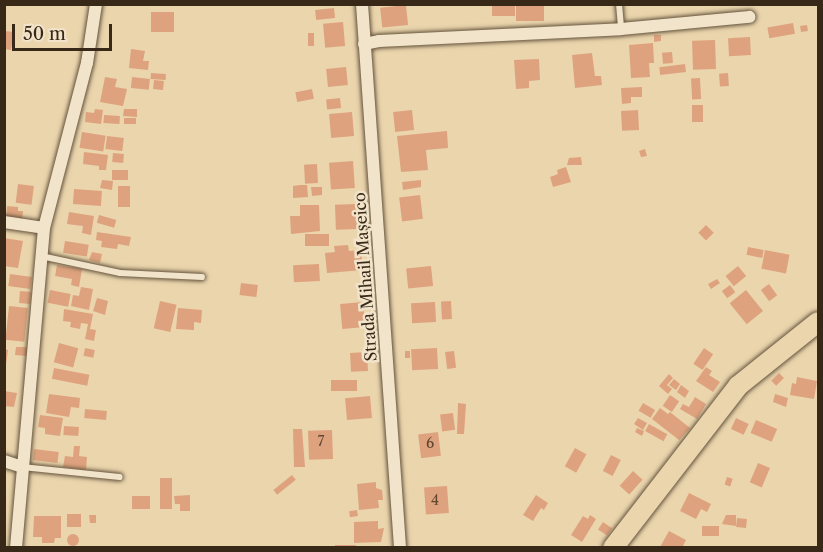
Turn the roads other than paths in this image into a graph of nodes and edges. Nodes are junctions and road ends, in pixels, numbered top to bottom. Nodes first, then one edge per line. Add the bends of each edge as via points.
1 (96, 4) edge
2 (362, 4) edge
3 (619, 4) edge
4 (749, 17) dead end
5 (621, 29) junction
6 (364, 44) junction
7 (4, 222) edge
8 (44, 228) junction
9 (41, 256) junction
10 (202, 277) dead end
11 (819, 322) edge
12 (4, 461) edge
13 (22, 467) junction
14 (119, 477) dead end
15 (16, 548) edge
16 (400, 548) edge
17 (613, 548) edge

1 - 8 street via 87,63
2 - 6 street, Strada Mihail Mașeico
3 - 5 lane
4 - 5 street
5 - 6 street
6 - 16 street, Strada Mihail Mașeico
7 - 8 street
8 - 9 street
9 - 10 lane via 120,273
9 - 13 street
11 - 17 main road via 738,386
12 - 13 street
13 - 14 lane
13 - 15 street

